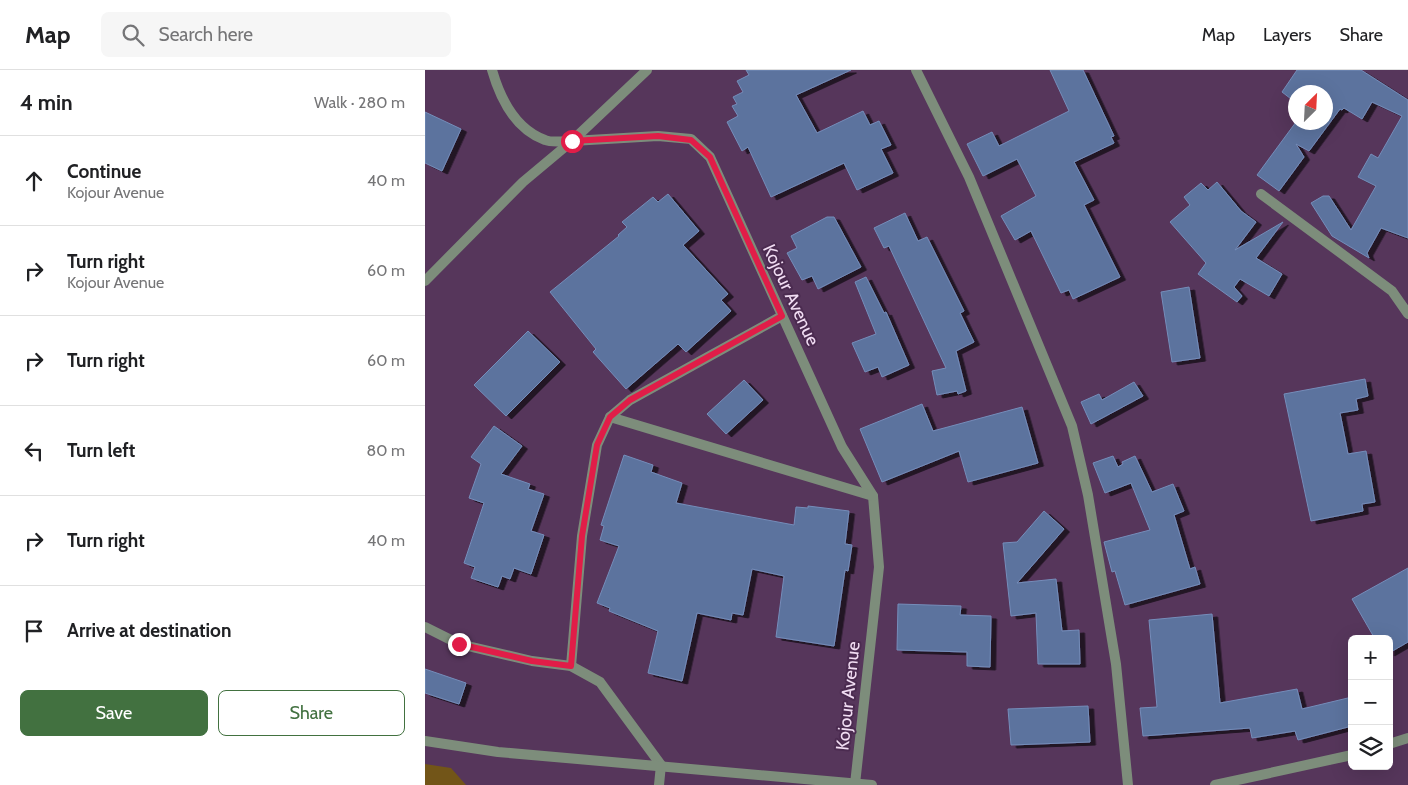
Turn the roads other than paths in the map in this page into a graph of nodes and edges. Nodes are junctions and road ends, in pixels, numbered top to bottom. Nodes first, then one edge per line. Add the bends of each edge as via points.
1 (492, 70) edge
2 (647, 70) edge
3 (916, 70) edge
4 (572, 141) junction
5 (1261, 194) dead end
6 (425, 281) edge
7 (1408, 314) edge
8 (782, 316) junction
9 (610, 417) junction
10 (873, 496) junction
11 (425, 628) edge
12 (571, 666) junction
13 (1408, 738) edge
14 (425, 741) edge
15 (1393, 743) edge
16 (1348, 756) edge
17 (661, 765) junction
18 (855, 784) edge
19 (659, 785) edge
20 (872, 785) edge
21 (1128, 785) edge
22 (1215, 785) edge

1 - 4 street, Kojour Avenue via 498,93 513,116 545,141
2 - 4 street
3 - 21 street via 969,177 1072,426 1088,496 1116,664
4 - 6 street via 523,182
4 - 8 street, Kojour Avenue via 658,136 691,140 710,157
5 - 7 street via 1392,291
8 - 9 street via 630,400
8 - 10 street, Kojour Avenue via 842,447
9 - 10 street
9 - 12 street via 597,445 583,527
10 - 18 street, Kojour Avenue via 879,567
11 - 12 street via 459,644 532,661
12 - 17 street via 600,682
13 - 15 street
14 - 17 street via 498,752
16 - 22 street
17 - 18 street
17 - 19 street
18 - 20 street

